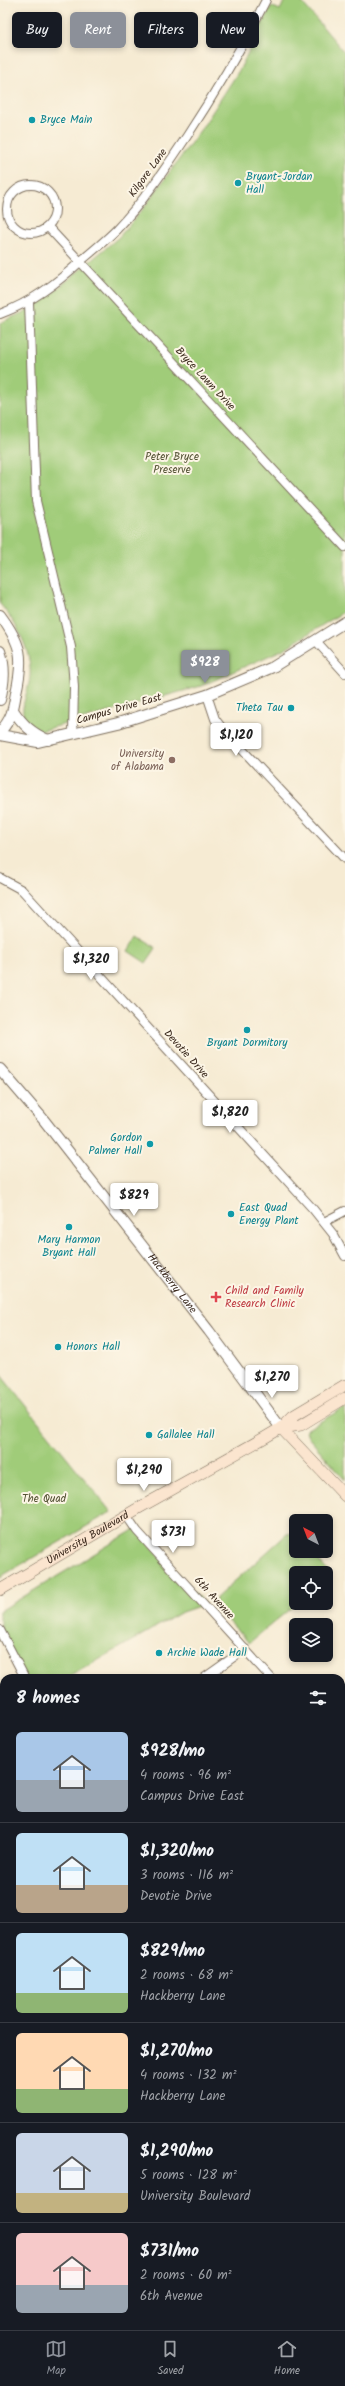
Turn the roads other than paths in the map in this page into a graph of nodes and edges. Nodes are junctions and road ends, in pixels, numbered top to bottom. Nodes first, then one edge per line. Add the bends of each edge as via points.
1 (266, 0) edge
2 (48, 227) junction
3 (80, 261) junction
4 (29, 302) junction
5 (0, 314) edge
6 (345, 547) edge
7 (0, 615) edge
8 (345, 622) edge
9 (317, 642) junction
10 (0, 651) edge
11 (345, 673) edge
12 (208, 695) junction
13 (0, 700) edge
14 (13, 710) junction
15 (0, 734) edge
16 (73, 734) junction
17 (48, 740) junction
18 (345, 859) edge
19 (0, 878) edge
20 (0, 1069) edge
21 (345, 1211) edge
22 (324, 1222) junction
23 (345, 1256) edge
24 (345, 1385) edge
25 (345, 1398) edge
26 (281, 1428) junction
27 (345, 1496) edge
28 (126, 1515) junction
29 (0, 1590) edge
30 (0, 1630) edge
31 (246, 1649) junction
32 (23, 1674) edge
33 (210, 1674) edge
34 (268, 1674) edge

1 - 3 street, Kilgore Lane via 238,55 158,180 116,230
2 - 2 street via 29,233 12,224 7,208 13,193 27,185 44,188 50,193 56,206 53,221
2 - 3 street, Bryce Lawn Drive
3 - 4 street, Kilgore Lane
3 - 6 street, Bryce Lawn Drive
4 - 5 street, Kilgore Lane
4 - 16 street via 36,501 71,647 74,687
7 - 14 street via 12,632 22,665
8 - 9 street, Campus Drive East
9 - 11 street
9 - 12 street, Campus Drive East via 273,667
10 - 13 street via 4,661 4,683
12 - 16 street, Campus Drive East
12 - 18 street via 215,719
14 - 15 street via 11,719
14 - 17 street via 33,734
15 - 17 street, Campus Drive East via 38,742
16 - 17 street, Campus Drive East
19 - 22 street, Devotie Drive via 22,890
20 - 26 street, Hackberry Lane via 47,1124 209,1331
21 - 22 street
22 - 23 street, Devotie Drive
24 - 26 main road, University Boulevard via 293,1416
25 - 26 main road, University Boulevard via 301,1425
26 - 27 main road, Hackberry Lane
26 - 28 main road, University Boulevard
28 - 29 main road, University Boulevard
28 - 31 street, 6th Avenue via 137,1531
30 - 32 street
31 - 33 street
31 - 34 street, 6th Avenue

